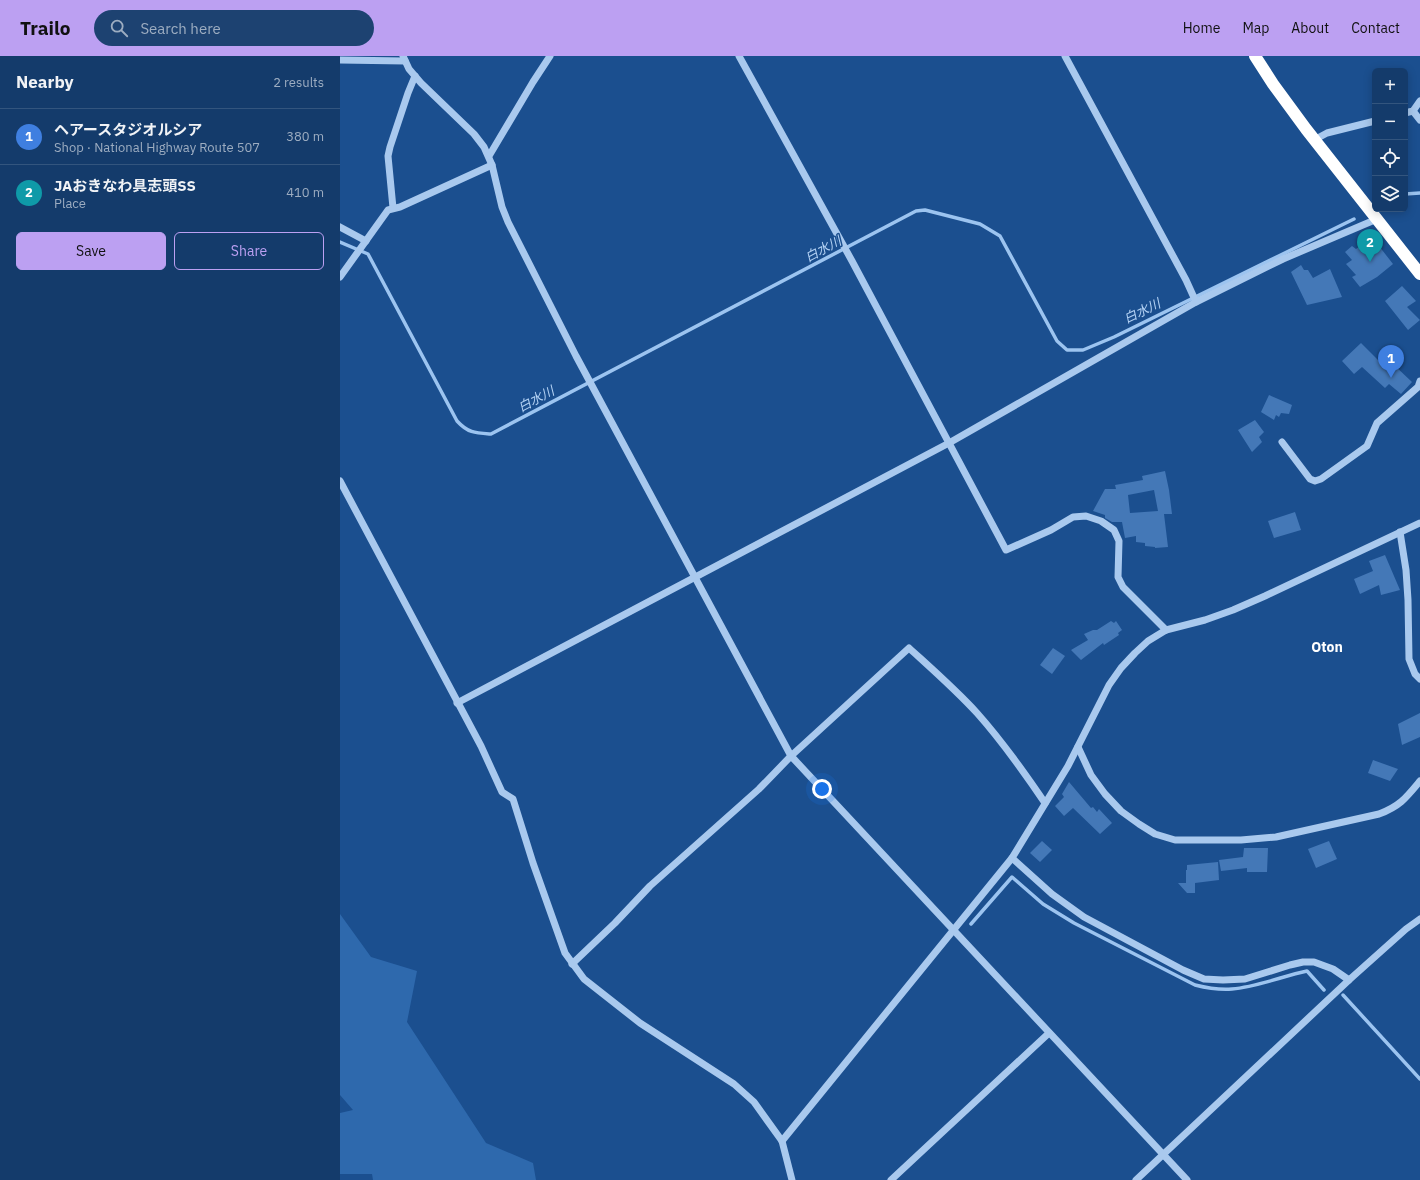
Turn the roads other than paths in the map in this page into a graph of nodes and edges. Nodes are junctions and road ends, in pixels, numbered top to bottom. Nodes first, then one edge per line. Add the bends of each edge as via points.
1 (550, 56) edge
2 (740, 56) edge
3 (1065, 56) edge
4 (1255, 56) edge
5 (404, 59) edge
6 (340, 60) edge
7 (415, 76) junction
8 (1420, 102) edge
9 (1413, 111) junction
10 (1408, 112) edge
11 (1420, 120) edge
12 (1372, 122) edge
13 (1314, 140) junction
14 (489, 156) junction
15 (492, 165) junction
16 (393, 208) junction
17 (1377, 219) junction
18 (340, 227) edge
19 (366, 242) junction
20 (1420, 274) edge
21 (340, 277) edge
22 (1196, 302) junction
23 (1420, 381) edge
24 (1282, 442) dead end
25 (949, 443) junction
26 (340, 481) edge
27 (1420, 523) edge
28 (1400, 532) junction
29 (695, 578) junction
30 (1166, 630) junction
31 (1420, 679) edge
32 (457, 703) junction
33 (1078, 747) junction
34 (791, 756) junction
35 (1420, 781) edge
36 (1045, 803) junction
37 (1012, 858) junction
38 (1420, 919) edge
39 (953, 931) junction
40 (572, 964) junction
41 (1350, 980) junction
42 (1049, 1033) junction
43 (782, 1141) junction
44 (1163, 1155) junction
45 (792, 1180) edge
46 (891, 1180) edge
47 (1136, 1180) edge
48 (1187, 1180) edge

1 - 14 street
2 - 25 street
3 - 22 street
4 - 13 highway
5 - 6 street
5 - 7 street
7 - 14 street via 474,134
7 - 16 street via 388,156
8 - 9 street
9 - 10 street
9 - 11 street
12 - 13 street via 1327,133
13 - 17 highway
14 - 15 street
15 - 16 street
15 - 29 street via 508,222 576,356
16 - 19 street via 388,210
17 - 20 highway
17 - 22 street via 1283,259
18 - 19 street
19 - 21 street
22 - 25 street
23 - 24 street via 1418,387 1377,423 1367,446 1321,479 1310,480
25 - 29 street
25 - 30 street via 1006,550 1073,517 1086,516 1101,521 1114,530 1119,541 1118,577 1123,587
26 - 32 street
27 - 28 street
28 - 30 street via 1233,610
28 - 31 street via 1406,570 1409,659
29 - 32 street
29 - 34 street
30 - 33 street via 1148,641 1121,668
32 - 40 street via 481,746 502,792 513,799 533,863
33 - 35 street via 1091,775 1121,811 1155,834 1174,840 1276,837 1379,814 1399,805
33 - 36 street
34 - 36 street via 909,648 976,712
34 - 39 street
34 - 40 street via 759,789 650,886
36 - 37 street
37 - 39 street
37 - 41 street via 1052,894 1084,917 1204,979 1245,979 1290,965 1314,962 1333,968
38 - 41 street
39 - 42 street
39 - 43 street
40 - 43 street via 584,979 640,1023 734,1084 754,1102
41 - 44 street
42 - 44 street
42 - 46 street
43 - 45 street
44 - 47 street
44 - 48 street

